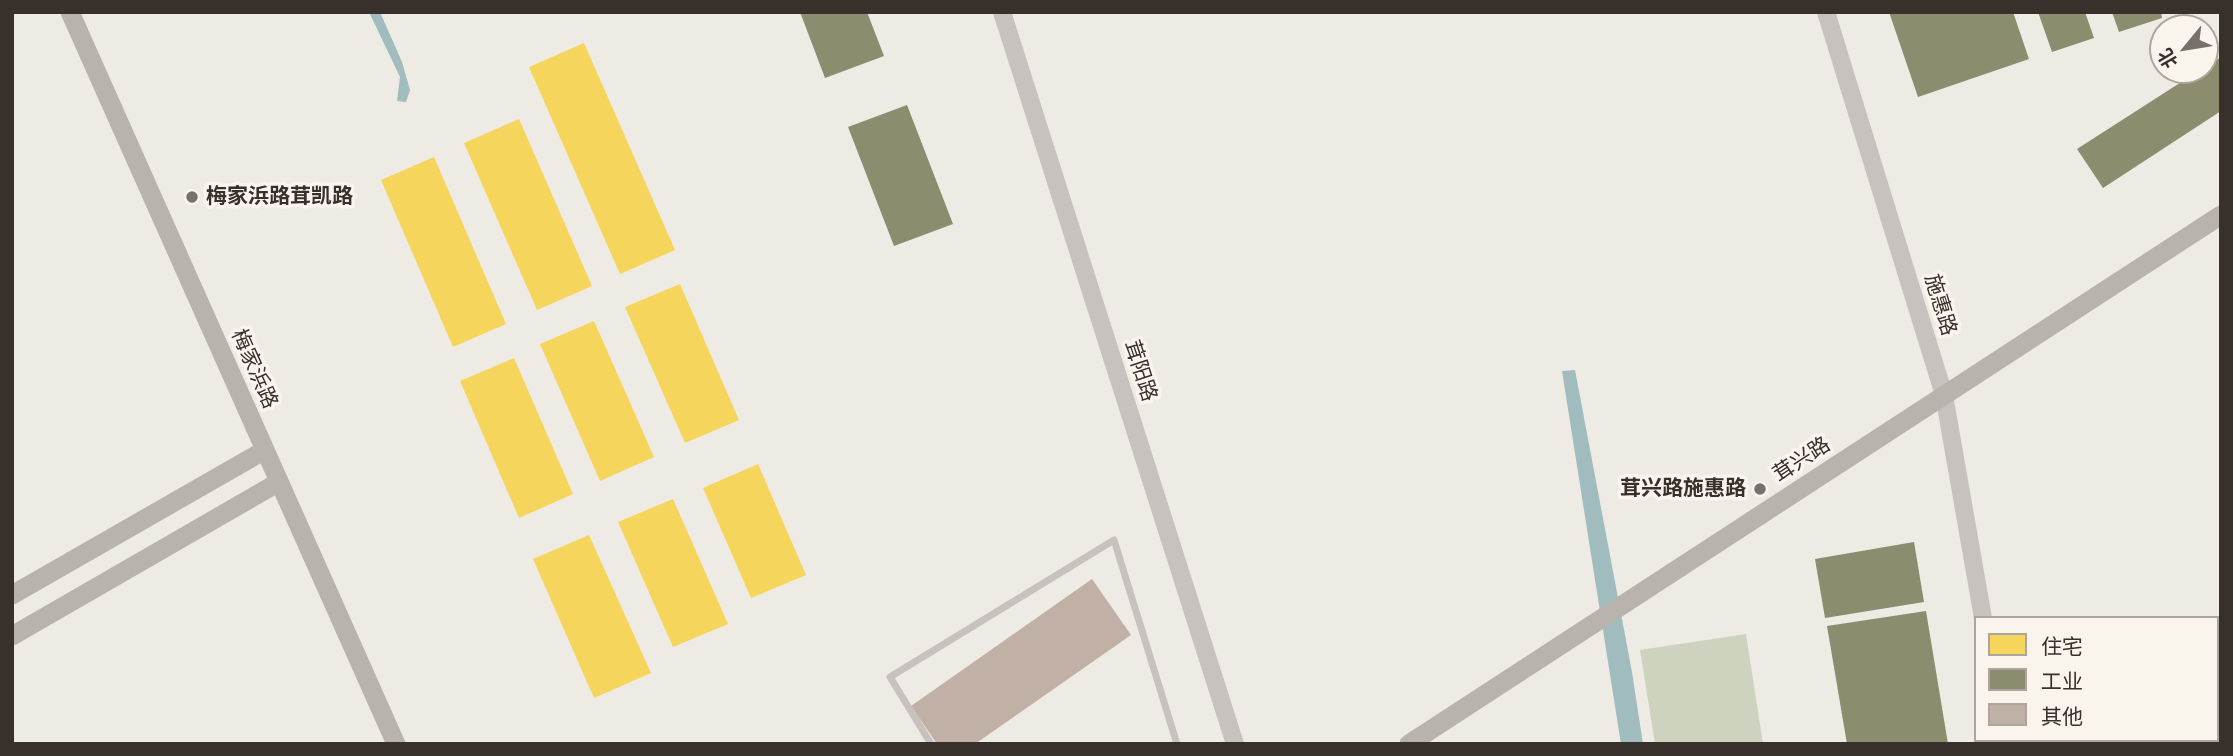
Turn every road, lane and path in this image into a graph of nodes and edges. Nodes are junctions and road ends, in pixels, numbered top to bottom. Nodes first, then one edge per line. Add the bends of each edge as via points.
1 (70, 12) edge
2 (1002, 12) edge
3 (1826, 12) edge
4 (2221, 215) edge
5 (1944, 395) junction
6 (265, 450) junction
7 (279, 482) junction
8 (12, 595) edge
9 (1983, 616) edge
10 (12, 636) edge
11 (396, 744) edge
12 (931, 744) edge
13 (1177, 744) edge
14 (1236, 744) edge
15 (1409, 744) edge

1 - 6 main road, 梅家浜路
2 - 14 street, 茸阳路
3 - 5 street, 施惠路
4 - 5 main road, 茸兴路
5 - 9 street, 施惠路
5 - 15 main road, 茸兴路
6 - 7 main road, 梅家浜路
6 - 8 main road
7 - 10 main road
7 - 11 main road, 梅家浜路
12 - 13 lane via 890,677 1114,540

